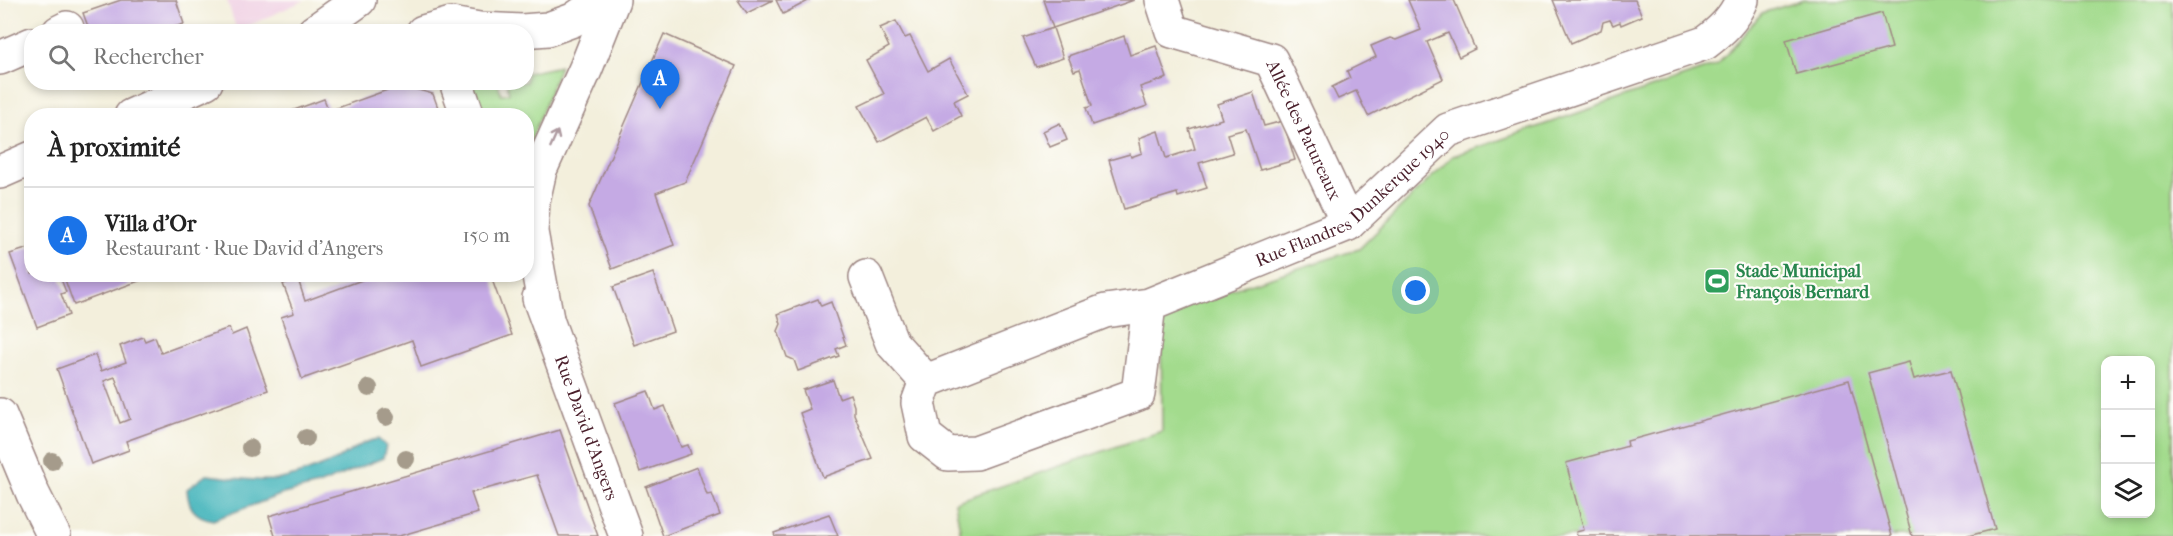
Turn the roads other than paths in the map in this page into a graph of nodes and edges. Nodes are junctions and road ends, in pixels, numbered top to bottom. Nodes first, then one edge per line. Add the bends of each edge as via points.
1 (359, 0) edge
2 (602, 0) edge
3 (613, 0) edge
4 (1162, 0) edge
5 (1742, 0) edge
6 (325, 24) edge
7 (534, 30) edge
8 (24, 48) edge
9 (0, 58) edge
10 (188, 90) edge
11 (459, 90) edge
12 (149, 108) edge
13 (465, 108) edge
14 (24, 162) edge
15 (0, 172) edge
16 (534, 197) edge
17 (1348, 224) junction
18 (534, 248) edge
19 (866, 277) dead end
20 (532, 282) edge
21 (1149, 305) junction
22 (547, 319) junction
23 (926, 381) junction
24 (0, 415) edge
25 (54, 536) edge
26 (626, 536) edge

1 - 6 street
2 - 7 street via 573,20
16 -> 3 street, Rue David d'Angers via 540,170
4 - 17 street, Allée des Patureaux via 1172,31 1270,60
5 - 17 street, Rue Flandres Dunkerque 1940 via 1721,31 1705,43 1448,130
8 - 9 street
10 - 12 street
11 - 13 street
14 - 15 street
17 - 21 street, Rue Flandres Dunkerque 1940
22 -> 18 street, Rue David d'Angers
19 - 23 street via 892,343
20 - 22 street, Rue David d'Angers
21 - 23 street, Rue Flandres Dunkerque 1940 via 1106,311
21 - 23 street via 1138,394 976,453 948,454 925,436 918,404
22 - 26 street, Rue David d'Angers
24 - 25 street

